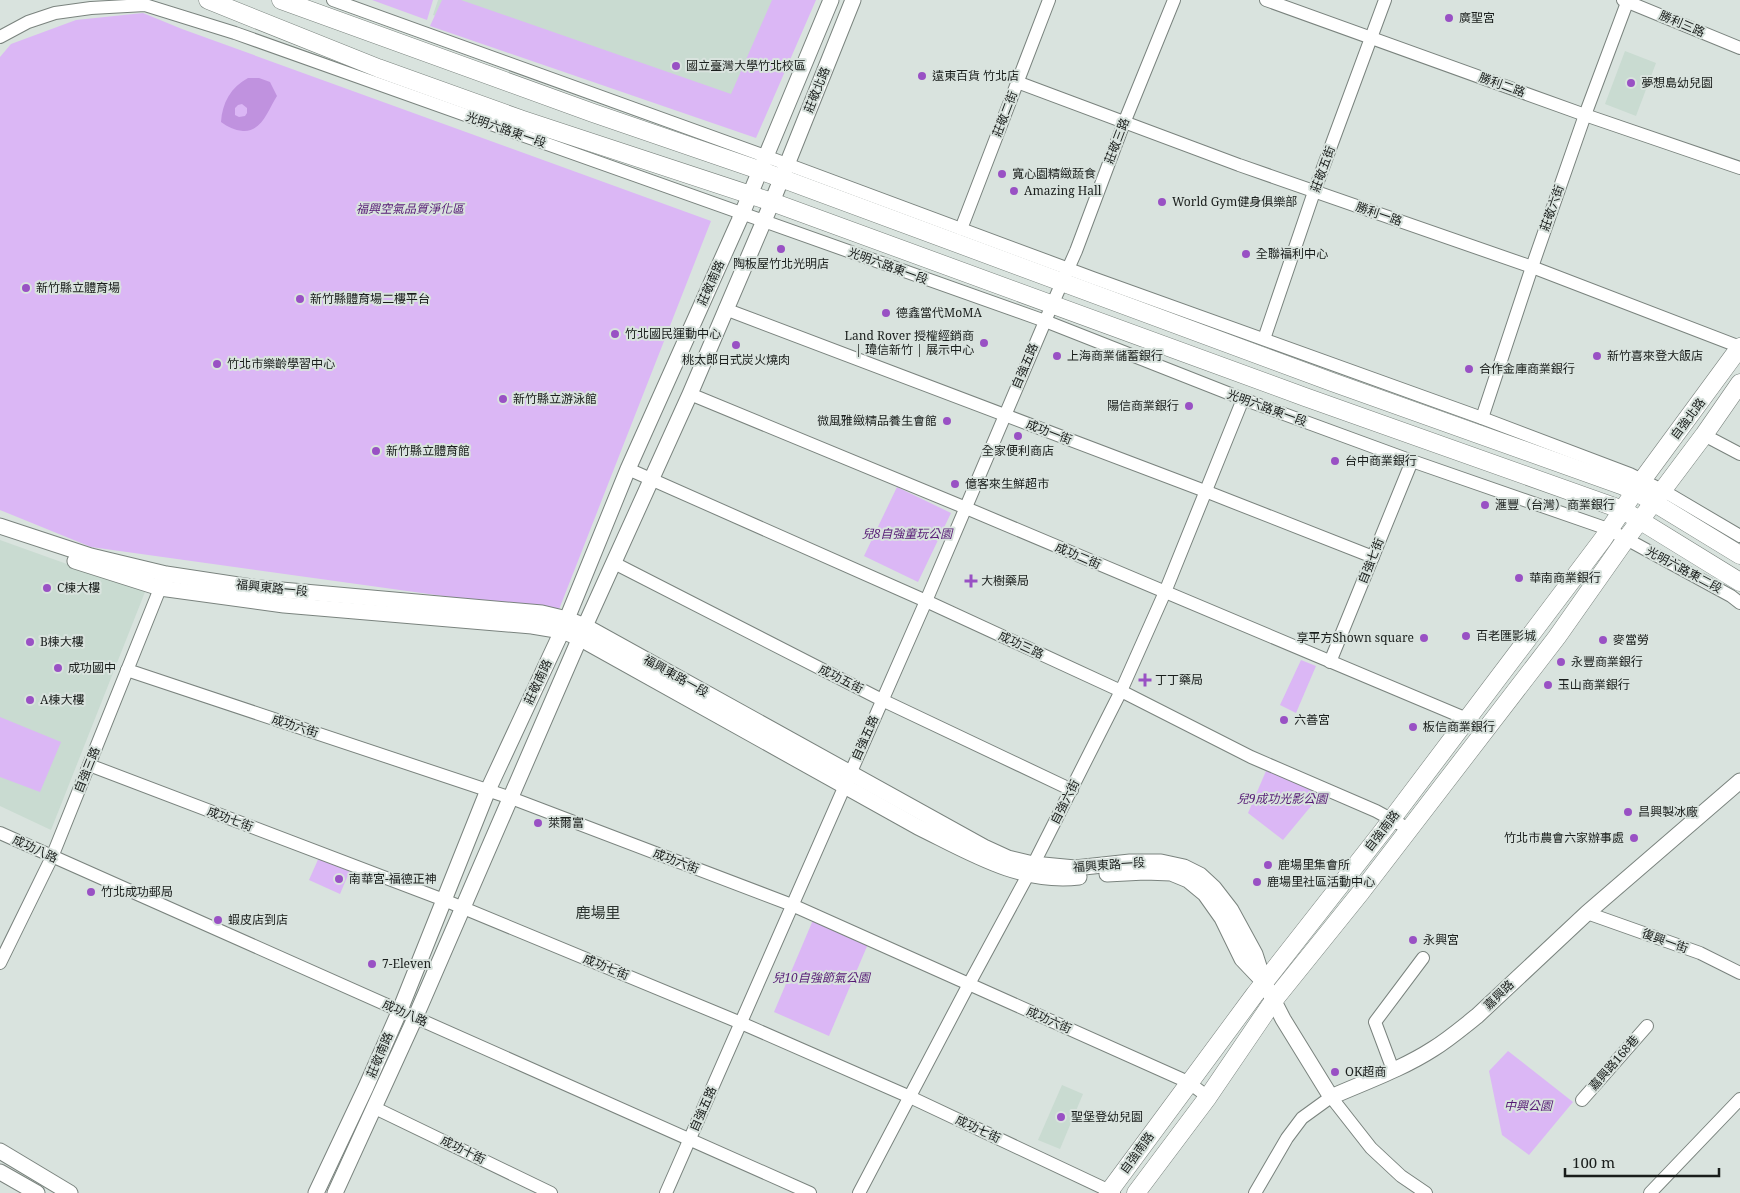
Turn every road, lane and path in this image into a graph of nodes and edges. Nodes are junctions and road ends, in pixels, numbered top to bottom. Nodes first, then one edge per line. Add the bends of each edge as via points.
1 (208, 0) edge
2 (281, 0) edge
3 (333, 0) edge
4 (831, 0) edge
5 (853, 0) edge
6 (1049, 0) edge
7 (1174, 0) edge
8 (1266, 0) edge
9 (1385, 0) edge
10 (1626, 0) edge
11 (0, 37) edge
12 (1370, 37) junction
13 (1740, 48) edge
14 (378, 68) junction
15 (1017, 82) junction
16 (404, 94) junction
17 (1584, 115) junction
18 (1124, 123) junction
19 (762, 163) junction
20 (1740, 168) edge
21 (784, 172) junction
22 (1314, 192) junction
23 (750, 194) junction
24 (772, 202) junction
25 (742, 213) junction
26 (764, 221) junction
27 (961, 229) junction
28 (1532, 267) junction
29 (1065, 275) junction
30 (1052, 305) junction
31 (725, 309) junction
32 (1045, 322) junction
33 (1264, 339) junction
34 (1740, 347) edge
35 (1740, 383) edge
36 (690, 394) junction
37 (1243, 399) junction
38 (1004, 415) junction
39 (1482, 418) junction
40 (1704, 435) junction
41 (1740, 454) edge
42 (1412, 461) junction
43 (628, 469) junction
44 (652, 479) junction
45 (1639, 485) junction
46 (1205, 491) junction
47 (1658, 496) junction
48 (966, 508) junction
49 (1623, 510) junction
50 (1640, 520) junction
51 (0, 526) edge
52 (1608, 529) junction
53 (0, 536) edge
54 (1740, 536) edge
55 (1626, 539) junction
56 (1740, 555) edge
57 (1373, 556) junction
58 (614, 563) junction
59 (163, 581) junction
60 (1740, 582) edge
61 (1165, 592) junction
62 (926, 601) junction
63 (1740, 603) edge
64 (564, 625) junction
65 (582, 632) junction
66 (1330, 662) junction
67 (127, 670) junction
68 (1121, 691) junction
69 (882, 700) junction
70 (1467, 719) junction
71 (89, 765) junction
72 (847, 780) junction
73 (1740, 782) edge
74 (488, 790) junction
75 (1072, 790) junction
76 (511, 798) junction
77 (1391, 819) junction
78 (1409, 828) junction
79 (0, 833) edge
80 (52, 857) junction
81 (1031, 870) junction
82 (444, 900) junction
83 (792, 905) junction
84 (463, 908) junction
85 (1587, 913) junction
86 (1423, 958) dead end
87 (0, 962) edge
88 (1740, 973) edge
89 (1264, 982) junction
90 (969, 984) junction
91 (1274, 1000) junction
92 (400, 1010) junction
93 (415, 1018) junction
94 (741, 1023) junction
95 (1647, 1026) dead end
96 (1393, 1070) junction
97 (1188, 1082) junction
98 (910, 1097) junction
99 (1208, 1097) junction
100 (1331, 1097) junction
101 (1740, 1099) edge
102 (1582, 1100) dead end
103 (375, 1108) junction
104 (689, 1140) junction
105 (0, 1151) edge
106 (0, 1172) edge
107 (339, 1192) edge
108 (1110, 1192) edge
109 (37, 1193) edge
110 (70, 1193) edge
111 (316, 1193) edge
112 (551, 1193) edge
113 (666, 1193) edge
114 (810, 1193) edge
115 (859, 1193) edge
116 (1136, 1193) edge
117 (1255, 1193) edge
118 (1426, 1193) edge
119 (1650, 1193) edge

1 - 14 main road, 光明六路東一段
2 - 19 main road via 584,110
3 - 19 street
4 - 19 street, 莊敬北路
5 - 21 street, 莊敬北路
6 - 15 street, 莊敬二街
7 - 18 street, 莊敬三路
8 - 12 street, 勝利二路
9 - 12 street, 莊敬五街
10 - 13 street, 勝利三路
10 - 17 street, 莊敬六街
11 - 16 street, 光明六路東一段 via 28,22 55,13 145,5
12 - 17 street, 勝利二路
12 - 22 street, 莊敬五街
14 - 16 street
14 - 23 main road, 光明六路東一段 via 520,119
15 - 18 street, 勝利一路
15 - 27 street, 莊敬二街
16 - 25 street, 光明六路東一段
17 - 20 street, 勝利二路
17 - 28 street, 莊敬六街
18 - 22 street, 勝利一路
18 - 29 street, 莊敬三路
19 - 21 main road
19 - 23 street, 莊敬南路
21 - 24 street, 莊敬南路
21 - 27 street
21 - 29 main road
22 - 28 street, 勝利一路
22 - 33 street, 莊敬五街
23 - 24 main road, 光明六路東一段
23 - 25 street, 莊敬南路
24 - 26 street, 莊敬南路
24 - 30 main road, 光明六路東一段
25 - 26 street, 光明六路東一段
25 - 43 street, 莊敬南路
26 - 31 street, 莊敬南路
26 - 32 street, 光明六路東一段
27 - 29 street
28 - 34 street, 勝利一路
28 - 39 street, 莊敬六街
29 - 30 street, 自強五路
29 - 33 street
29 - 45 main road via 1332,382
30 - 32 street, 自強五路
30 - 49 main road, 光明六路東一段
31 - 36 street, 莊敬南路
31 - 38 street, 成功一街
32 - 37 street, 光明六路東一段
32 - 38 street, 自強五路
33 - 39 street
34 - 45 main road, 自強北路
35 - 40 main road, 自強北路
36 - 44 street, 莊敬南路
36 - 48 street, 成功二街
37 - 42 street, 光明六路東一段
37 - 46 street, 自強六街
38 - 46 street, 成功一街
38 - 48 street, 自強五路
39 - 45 street
40 - 41 street
40 - 47 main road, 自強北路
42 - 52 street, 光明六路東一段
42 - 57 street, 自強七街
43 - 44 street, 成功三路
43 - 64 street, 莊敬南路
44 - 58 street, 莊敬南路
44 - 62 street, 成功三路
45 - 47 main road
45 - 49 main road, 自強南路
46 - 57 street, 成功一街
46 - 61 street, 自強六街
47 - 50 main road, 自強南路
47 - 54 street
47 - 56 main road
48 - 61 street, 成功二街
48 - 62 street, 自強五路
49 - 50 main road, 光明六路東一段
49 - 52 main road, 自強南路
50 - 55 main road, 自強南路
50 - 60 main road, 光明六路東二段
51 - 59 street, 福興東路一段
52 - 55 street, 光明六路東一段
52 - 70 main road, 自強南路
53 - 59 street, 福興東路一段
55 - 63 street, 光明六路東二段
55 - 78 main road, 自強南路 via 1557,638
57 - 66 street, 自強七街
58 - 65 street, 莊敬南路
58 - 69 street, 成功五街
59 - 64 street, 福興東路一段 via 284,605 532,626
59 - 67 street, 自強三路
61 - 66 street, 成功二街
61 - 68 street, 自強六街
62 - 68 street, 成功三路
62 - 69 street, 自強五路
64 - 65 street, 福興東路一段
64 - 74 street, 莊敬南路
65 - 72 street, 福興東路一段
65 - 76 street, 莊敬南路
66 - 70 street, 成功二街
67 - 71 street, 自強三路
67 - 74 street, 成功六街
68 - 75 street, 自強六街
68 - 77 street, 成功三路 via 1250,757
69 - 72 street, 自強五路
69 - 75 street, 成功五街
70 - 77 main road, 自強南路
71 - 80 street, 自強三路
71 - 82 street, 成功七街
72 - 81 street, 福興東路一段
72 - 83 street, 自強五路
73 - 85 street, 嘉興路
74 - 76 street, 成功六街
74 - 82 street, 莊敬南路
75 - 81 street, 自強六街
76 - 83 street, 成功六街
76 - 84 street, 莊敬南路
77 - 78 street, 成功三路
77 - 89 main road, 自強南路
78 - 91 main road, 自強南路
79 - 80 street, 成功八路
80 - 87 street, 自強三路
80 - 92 street, 成功八路
81 - 89 street, 福興東路一段 via 1130,862 1161,862 1184,867 1200,875 1231,910 1255,954
81 - 90 street, 自強六街
82 - 84 street, 成功七街
82 - 92 street, 莊敬南路
83 - 90 street, 成功六街
83 - 94 street, 自強五路
84 - 93 street, 莊敬南路
84 - 94 street, 成功七街
85 - 88 street, 復興一街 via 1700,953
85 - 96 street, 嘉興路 via 1477,1016 1433,1049
86 - 96 street via 1375,1022
89 - 91 street, 福興東路一段
89 - 97 main road, 自強南路
90 - 97 street, 成功六街
90 - 98 street, 自強六街
91 - 99 main road, 自強南路
91 - 100 street, 福興東路一段
92 - 93 street, 成功八路
92 - 111 street, 莊敬南路
93 - 103 street, 莊敬南路
93 - 104 street, 成功八路
94 - 98 street, 成功七街
94 - 104 street, 自強五路
95 - 102 street, 嘉興路168巷
96 - 100 street, 嘉興路
97 - 99 street, 成功六街
97 - 108 main road, 自強南路
98 - 108 street, 成功七街
98 - 115 street, 自強六街
99 - 116 main road, 自強南路
100 - 117 street, 嘉興路 via 1302,1118 1286,1138
100 - 118 street via 1371,1148 1401,1176
101 - 119 street
103 - 107 street, 莊敬南路
103 - 112 street, 成功十街
104 - 113 street, 自強五路
104 - 114 street, 成功八路
105 - 110 street
106 - 109 street

